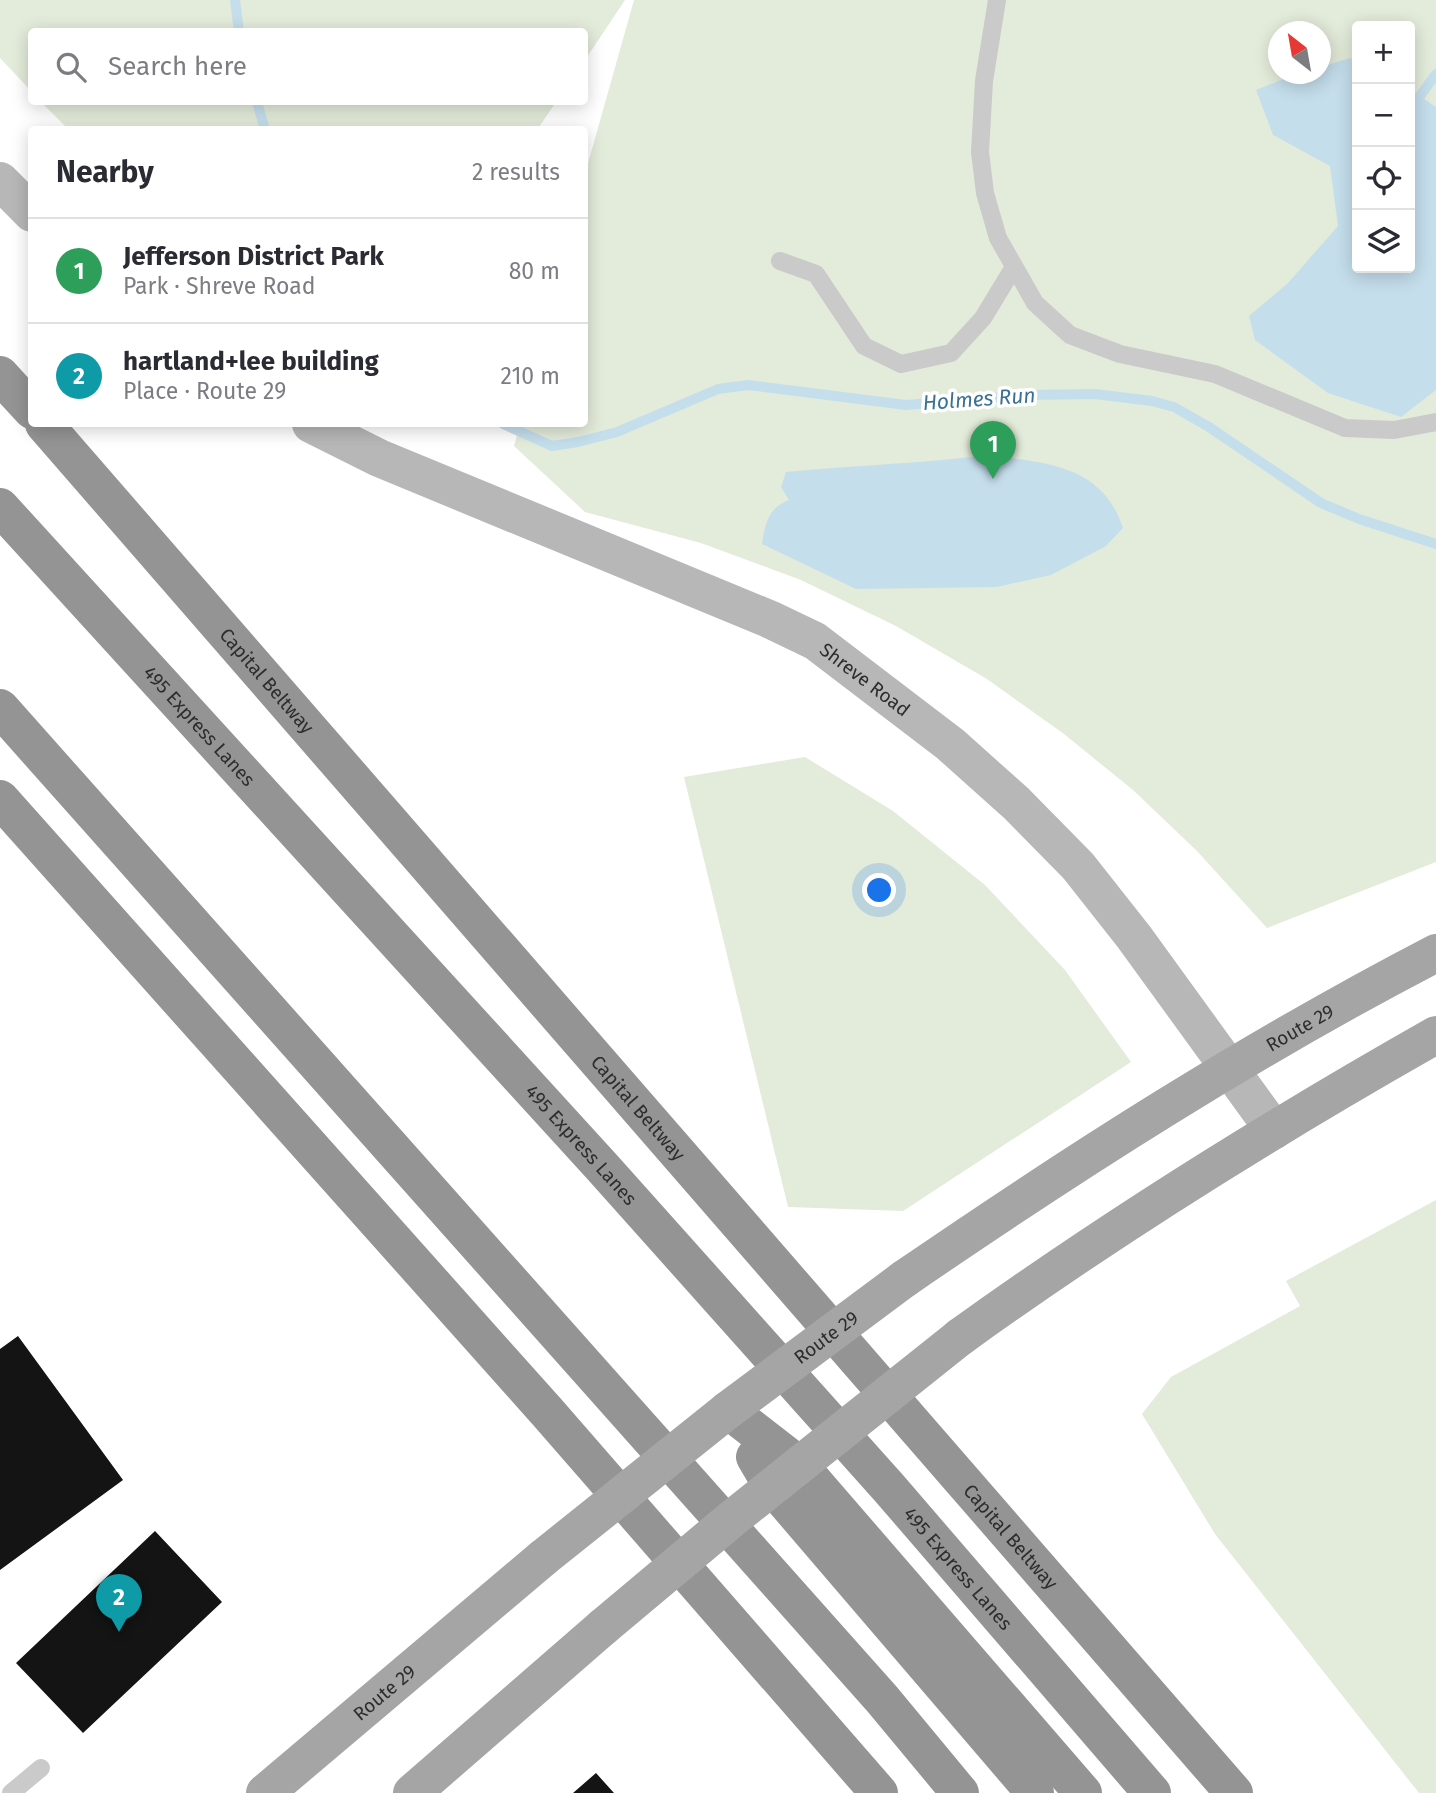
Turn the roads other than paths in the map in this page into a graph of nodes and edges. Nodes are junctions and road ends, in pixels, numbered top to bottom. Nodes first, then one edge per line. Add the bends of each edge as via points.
1 (997, 0) edge
2 (0, 181) edge
3 (28, 209) edge
4 (780, 261) dead end
5 (1014, 267) junction
6 (0, 374) edge
7 (28, 406) edge
8 (1436, 422) edge
9 (47, 427) edge
10 (317, 427) edge
11 (0, 507) edge
12 (0, 708) edge
13 (0, 799) edge
14 (1436, 953) edge
15 (1436, 1035) edge
16 (1228, 1067) junction
17 (1274, 1130) junction
18 (728, 1410) junction
19 (786, 1476) junction
20 (869, 1572) junction
21 (41, 1768) dead end
22 (11, 1793) edge
23 (265, 1793) edge
24 (412, 1793) edge
25 (879, 1793) edge
26 (960, 1793) edge
27 (1035, 1793) edge
28 (1083, 1793) edge
29 (1152, 1793) edge
30 (1234, 1793) edge

1 - 5 lane via 984,81 980,152 985,193 998,238
2 - 3 main road
4 - 5 lane via 816,274 864,346 901,364 951,353 983,318
5 - 8 lane via 1035,303 1070,335 1120,354 1214,374 1345,428 1394,430
6 - 7 highway
9 - 30 highway, Capital Beltway
10 - 16 main road, Shreve Road via 815,641 950,744 1078,866
11 - 29 highway, 495 Express Lanes via 890,1488
12 - 26 highway via 845,1657
13 - 25 highway via 548,1413
14 - 16 main road, Route 29
15 - 17 main road
16 - 17 main road, Shreve Road
16 - 18 main road, Route 29, bridge via 904,1279
17 - 19 main road, bridge via 1083,1249 960,1337
18 - 19 highway
18 - 23 main road, Route 29, bridge via 543,1558
19 - 20 highway
19 - 24 main road, bridge
20 - 27 highway
20 - 28 highway
21 - 22 lane

